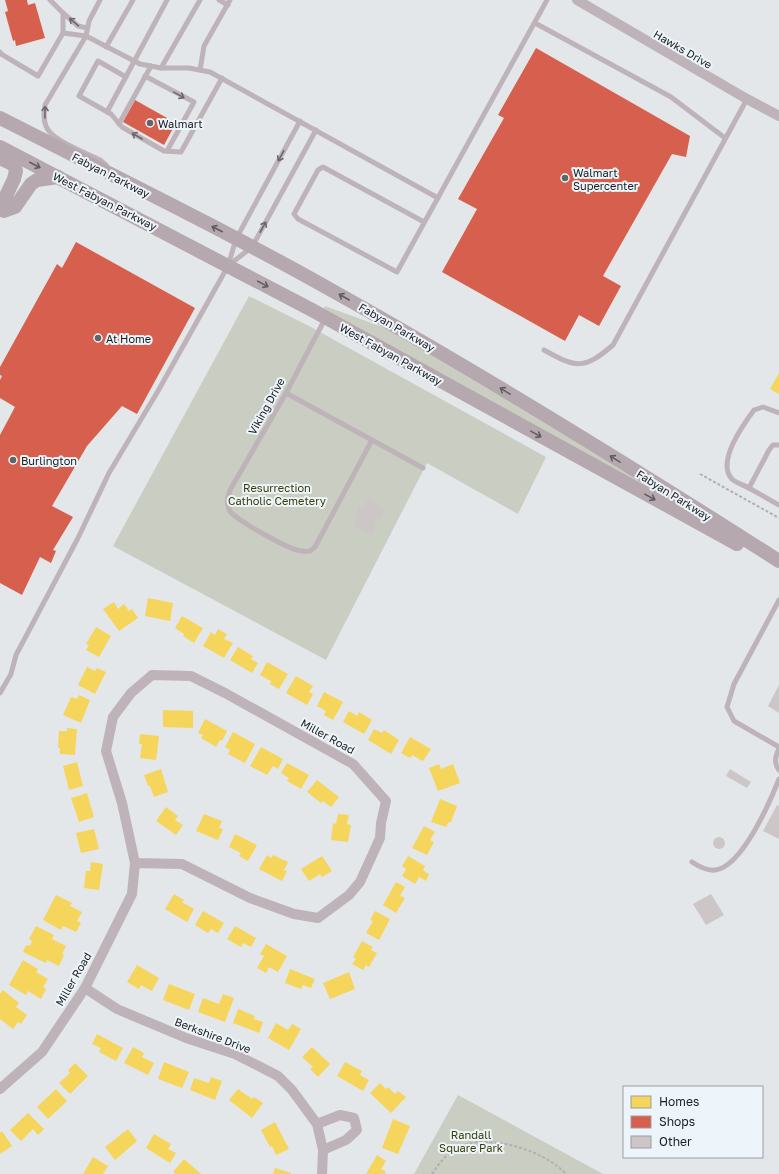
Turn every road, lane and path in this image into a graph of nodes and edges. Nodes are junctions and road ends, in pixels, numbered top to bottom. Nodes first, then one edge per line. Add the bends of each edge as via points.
1 (50, 0) edge
2 (100, 0) edge
3 (133, 0) edge
4 (167, 0) edge
5 (200, 0) edge
6 (219, 0) edge
7 (547, 0) edge
8 (577, 0) edge
9 (229, 2) edge
10 (63, 13) junction
11 (535, 23) junction
12 (87, 28) junction
13 (63, 33) junction
14 (86, 36) junction
15 (106, 47) junction
16 (0, 52) edge
17 (135, 62) junction
18 (150, 66) junction
19 (161, 68) junction
20 (200, 70) junction
21 (145, 76) junction
22 (126, 77) junction
23 (222, 78) junction
24 (747, 99) junction
25 (109, 113) junction
26 (779, 116) edge
27 (0, 118) edge
28 (300, 121) junction
29 (119, 124) junction
30 (316, 130) junction
31 (725, 138) junction
32 (0, 147) edge
33 (167, 151) junction
34 (0, 158) edge
35 (58, 177) junction
36 (121, 180) junction
37 (438, 198) junction
38 (2, 205) edge
39 (424, 222) junction
40 (236, 239) junction
41 (252, 247) junction
42 (228, 266) junction
43 (325, 318) junction
44 (544, 350) dead end
45 (286, 393) junction
46 (779, 413) edge
47 (372, 440) junction
48 (779, 445) edge
49 (423, 468) dead end
50 (700, 474) dead end
51 (749, 488) junction
52 (779, 505) edge
53 (779, 518) edge
54 (779, 561) edge
55 (779, 565) edge
56 (779, 600) edge
57 (0, 693) edge
58 (779, 747) edge
59 (779, 770) edge
60 (779, 779) edge
61 (692, 862) dead end
62 (135, 863) junction
63 (85, 988) junction
64 (0, 1089) edge
65 (317, 1124) junction
66 (323, 1150) junction
67 (322, 1174) edge
68 (432, 1174) edge
69 (566, 1174) edge

1 - 10 lane
2 - 12 lane via 88,21
3 - 15 lane
4 - 17 lane
5 - 19 lane
6 - 9 lane
7 - 11 lane
8 - 24 street, Hawks Drive
9 - 20 lane via 204,46
12 -> 10 lane via 78,26
10 - 13 lane
11 - 31 lane via 671,97
11 - 37 lane
12 - 14 lane
13 - 14 lane
13 - 16 lane via 38,76
14 - 15 lane
36 -> 14 lane via 100,160 51,135 46,127 45,105
15 - 17 lane
17 - 18 lane
17 - 22 lane
18 - 19 lane
18 - 21 lane
19 - 20 lane
20 - 23 lane
21 - 29 lane
21 -> 33 lane via 194,102
22 - 25 lane
22 - 25 lane via 98,61 79,96
23 - 28 lane
23 - 33 lane via 181,152
24 - 26 street, Hawks Drive
24 - 31 lane
25 - 29 lane
27 - 36 main road, Fabyan Parkway
28 - 30 lane
28 -> 40 lane
33 -> 29 lane
30 - 37 lane
41 -> 30 lane
31 - 44 lane via 613,345 597,359 579,365 564,361
32 -> 35 main road, West Fabyan Parkway
34 - 38 main road via 14,165 16,171
35 - 38 main road via 38,180 31,184 16,207
35 - 42 main road, West Fabyan Parkway
40 -> 36 main road, Fabyan Parkway
37 - 39 lane
39 - 39 lane via 322,167 294,214 298,219 397,272
40 - 41 main road, Fabyan Parkway
40 - 42 lane
41 - 42 lane
54 -> 41 main road, Fabyan Parkway via 476,373
42 -> 43 main road, West Fabyan Parkway
42 - 57 lane via 109,473 16,655 11,674
43 - 45 lane, Viking Drive
43 -> 55 main road, West Fabyan Parkway via 707,529
45 - 47 lane
45 - 47 lane, Viking Drive via 227,497 227,505 234,516 245,523 296,550 310,551
46 - 51 lane via 763,408 754,410 727,457 726,468 733,479
47 - 49 lane
48 - 51 lane via 773,445
50 - 53 path
51 - 52 lane
56 - 58 lane via 734,684 727,707 734,721
58 - 59 lane via 775,758
60 - 61 lane via 758,826 732,861 715,870 702,868
62 - 62 street, Miller Road via 122,803 106,750 113,718 131,693 152,675 191,676 225,692 353,764 386,801 380,838 360,882 349,895 318,918 294,914 250,898 182,864
62 - 63 street, Miller Road via 132,894
63 - 64 street, Miller Road via 42,1052
63 - 65 street, Berkshire Drive via 117,1009 186,1038 235,1054 278,1076 292,1090
65 - 66 street, Berkshire Drive
65 - 66 street via 340,1115 354,1118 357,1130 346,1140
66 - 67 street, Berkshire Drive
68 - 69 path via 440,1162 456,1149 482,1142 513,1145 538,1154

